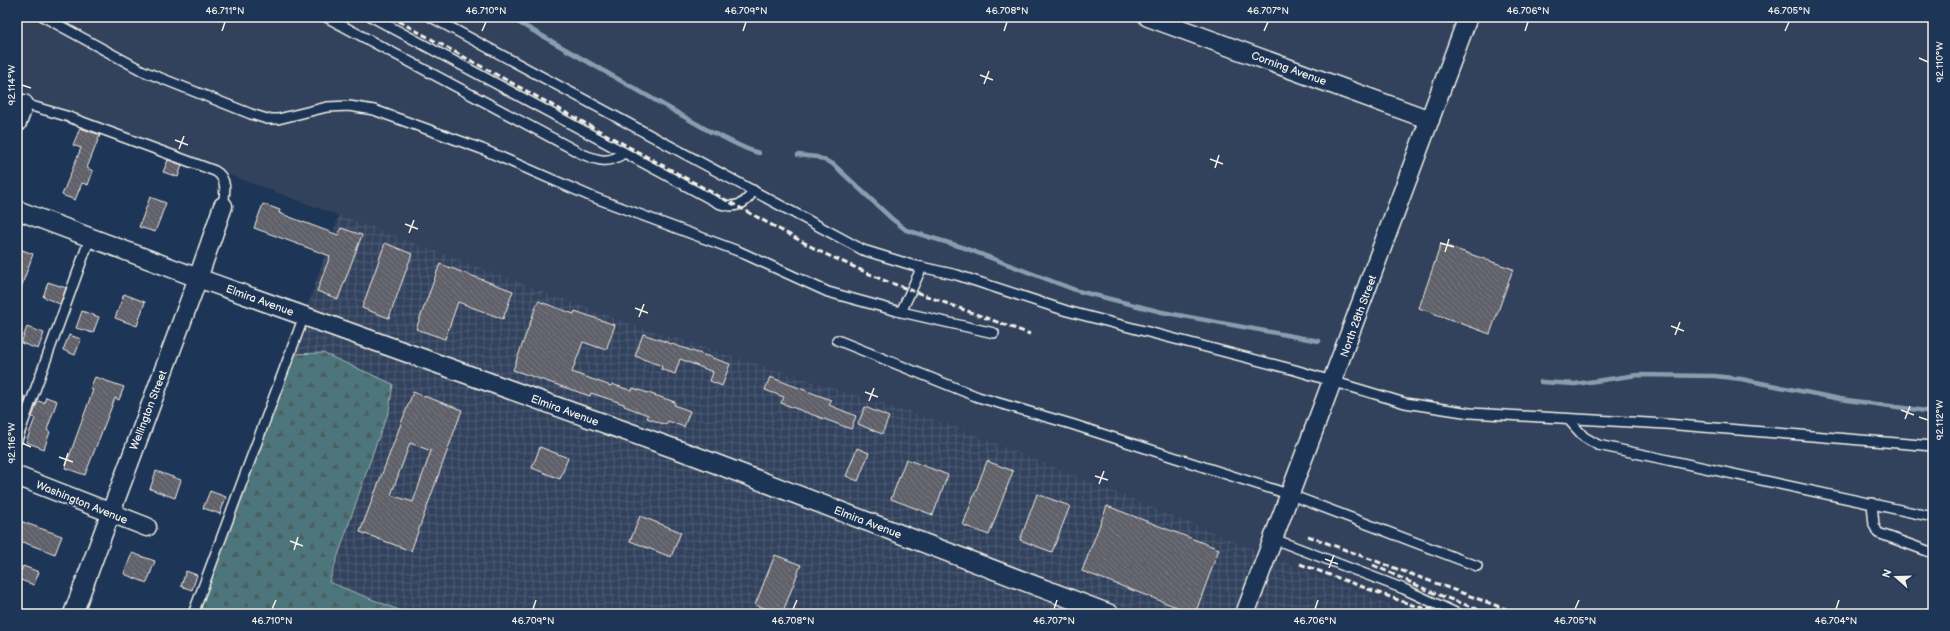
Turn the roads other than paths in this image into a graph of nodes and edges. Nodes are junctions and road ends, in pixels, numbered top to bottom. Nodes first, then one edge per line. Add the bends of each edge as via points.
1 (44, 17) edge
2 (326, 17) edge
3 (372, 17) edge
4 (432, 17) edge
5 (1148, 17) edge
6 (1468, 17) edge
7 (20, 103) edge
8 (1430, 120) junction
9 (17, 123) edge
10 (624, 153) junction
11 (753, 190) junction
12 (223, 206) joint
13 (17, 210) edge
14 (90, 238) junction
15 (922, 267) junction
16 (198, 278) junction
17 (901, 312) junction
18 (304, 316) junction
19 (994, 333) dead end
20 (838, 340) dead end
21 (1333, 382) junction
22 (1568, 418) junction
23 (17, 440) edge
24 (1933, 446) edge
25 (17, 476) edge
26 (1290, 495) junction
27 (1872, 503) junction
28 (109, 513) junction
29 (1933, 517) edge
30 (147, 528) dead end
31 (1274, 539) junction
32 (1933, 552) edge
33 (1477, 566) dead end
34 (73, 614) edge
35 (193, 614) edge
36 (1110, 614) edge
37 (1246, 614) edge
38 (1458, 614) edge

1 - 17 lane via 143,71 251,114 267,119 278,119 342,105 374,110 482,149 590,196 738,251 828,292
2 - 10 lane via 582,154 598,161 608,161
3 - 10 lane
4 - 11 lane
5 - 8 street, Corning Avenue
6 - 8 street, North 28th Street
7 - 9 street
7 - 12 lane via 61,114 218,173 225,186
8 - 21 street, North 28th Street
10 - 11 lane via 724,205 732,207 740,204 747,200
11 - 15 lane via 863,250
12 - 16 street, Wellington Street
13 - 14 street, Elmira Avenue
14 - 16 street, Elmira Avenue
14 - 23 lane
15 - 17 lane
15 - 21 lane via 957,275 1068,311
16 - 18 street, Elmira Avenue
16 - 28 street, Wellington Street
17 - 19 lane
18 - 35 lane
18 - 36 street, Elmira Avenue via 698,457
20 - 26 lane via 978,397 1071,424
21 - 22 lane via 1405,403 1443,410
21 - 26 street, North 28th Street
22 - 24 lane
22 - 27 lane via 1584,437 1598,446
25 - 28 street, Washington Avenue
26 - 31 street, North 28th Street
26 - 33 lane
27 - 29 lane
27 - 32 lane via 1874,525 1878,533
28 - 30 street, Washington Avenue
28 - 34 street, Wellington Street
31 - 37 street, North 28th Street
31 - 38 lane via 1398,587

